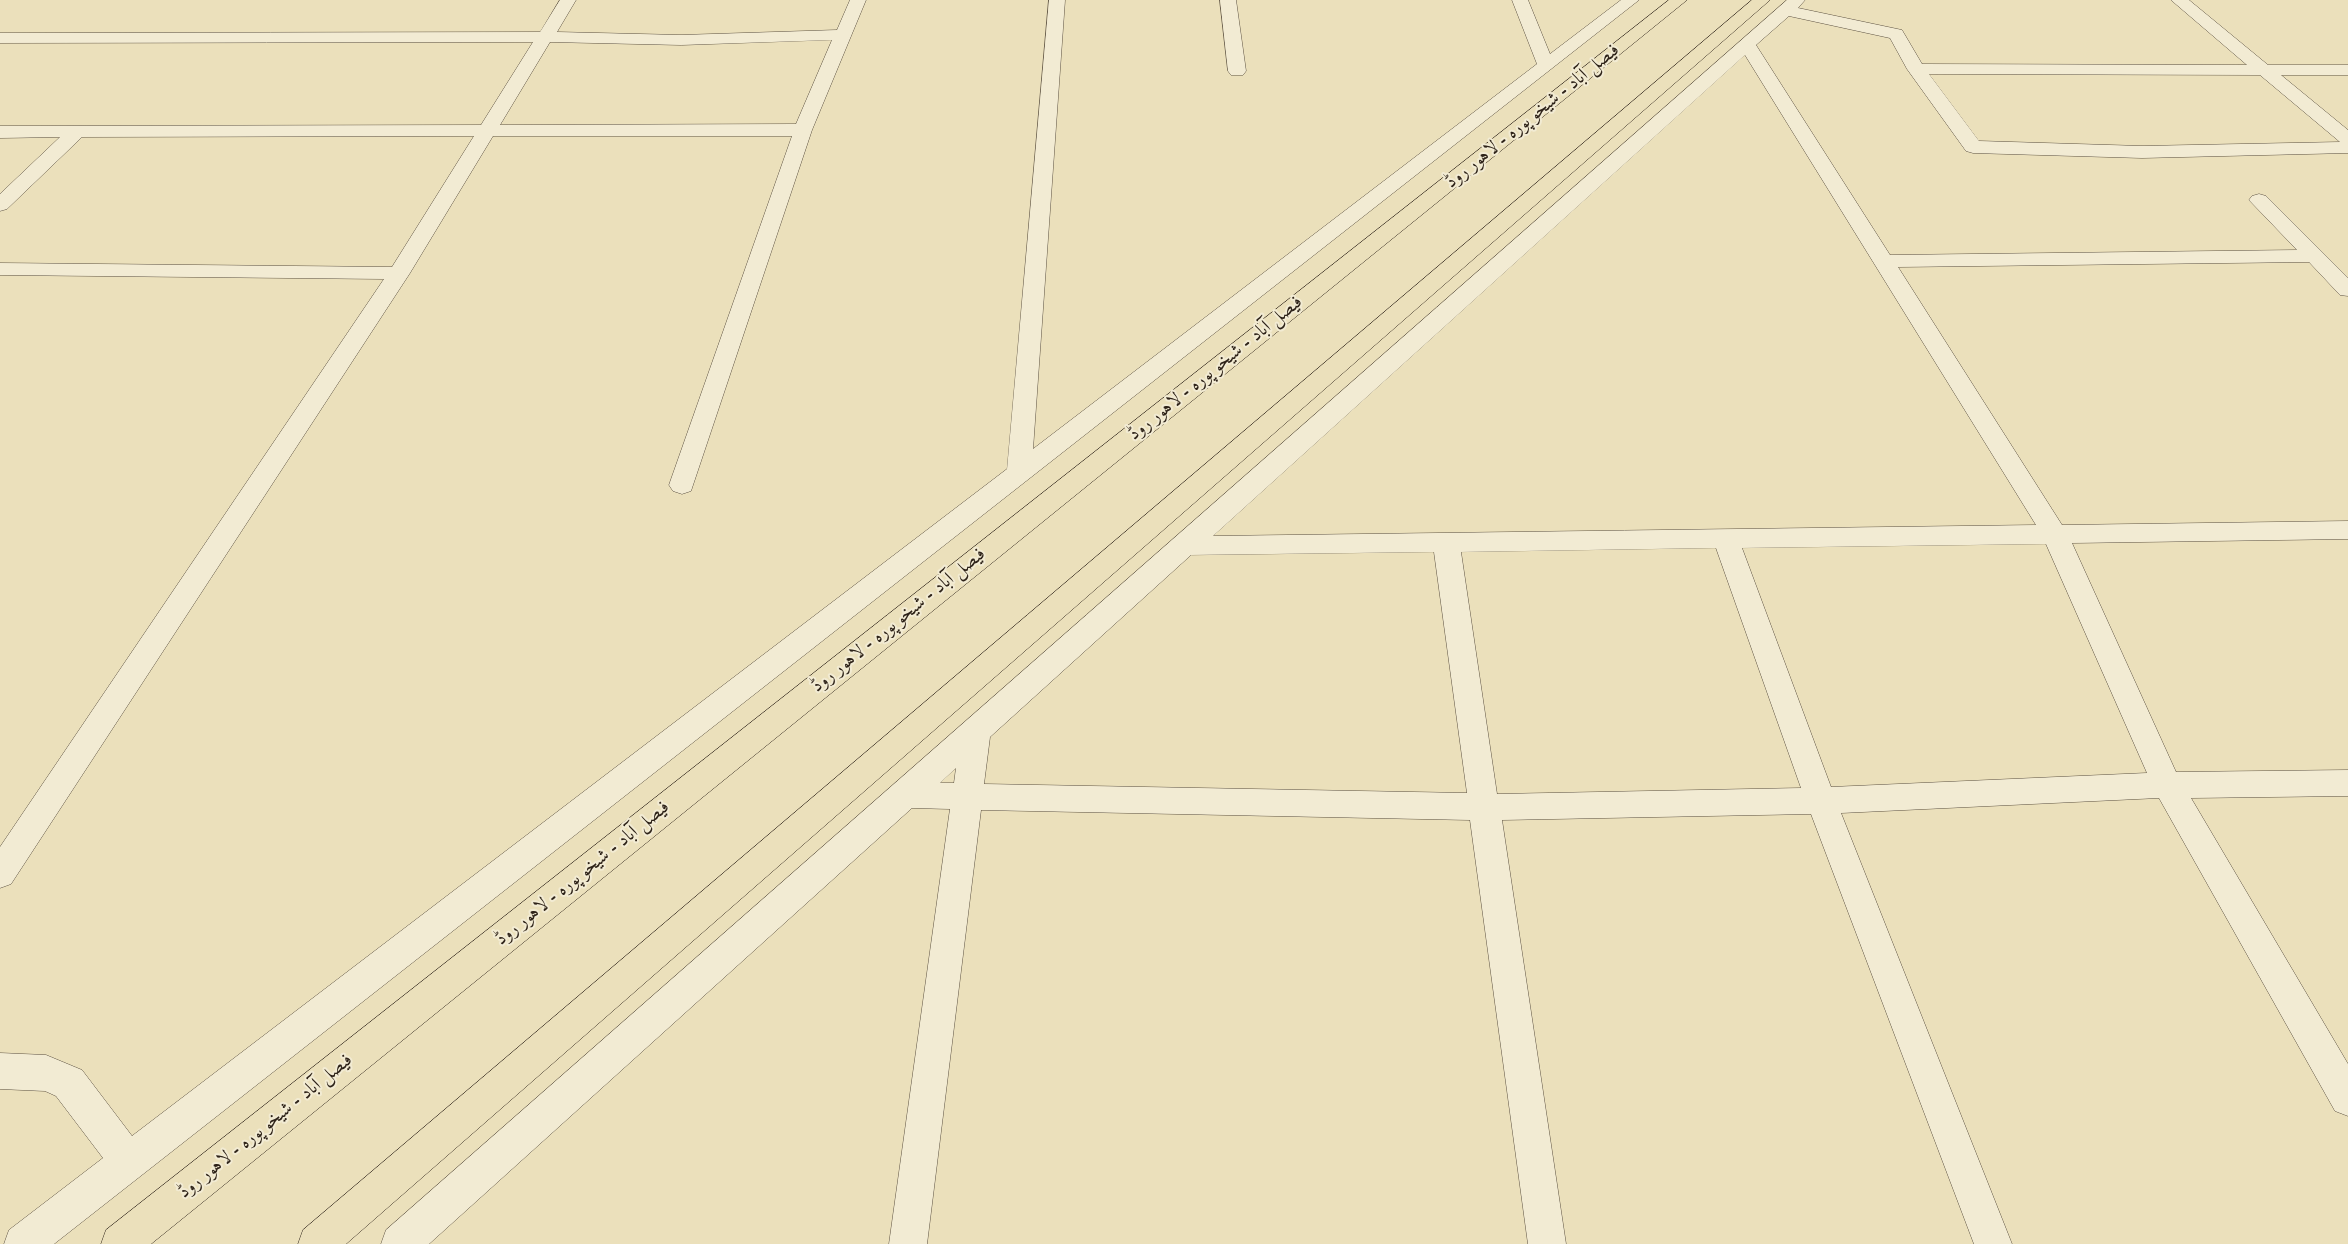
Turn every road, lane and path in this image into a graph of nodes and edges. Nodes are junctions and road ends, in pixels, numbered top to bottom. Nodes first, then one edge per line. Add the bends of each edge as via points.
1 (568, 0) edge
2 (858, 0) edge
3 (1058, 0) edge
4 (1228, 0) edge
5 (1520, 0) edge
6 (1631, 0) edge
7 (1679, 0) edge
8 (2179, 0) edge
9 (1781, 3) edge
10 (844, 36) junction
11 (545, 37) junction
12 (0, 38) edge
13 (1747, 44) junction
14 (1546, 66) junction
15 (1916, 69) junction
16 (2264, 70) junction
17 (2348, 70) edge
18 (1237, 71) dead end
19 (803, 130) junction
20 (78, 131) junction
21 (487, 131) junction
22 (0, 132) edge
23 (2348, 139) edge
24 (2348, 147) edge
25 (2259, 200) dead end
26 (0, 205) edge
27 (2314, 256) junction
28 (1884, 261) junction
29 (0, 268) edge
30 (399, 273) junction
31 (2348, 290) edge
32 (1019, 474) junction
33 (682, 485) dead end
34 (2348, 530) edge
35 (2055, 534) junction
36 (1725, 538) junction
37 (1446, 542) junction
38 (1185, 546) junction
39 (976, 732) junction
40 (2348, 783) edge
41 (2167, 784) junction
42 (904, 795) junction
43 (967, 796) junction
44 (1821, 801) junction
45 (1484, 807) junction
46 (0, 874) edge
47 (0, 1070) edge
48 (2348, 1098) edge
49 (129, 1162) junction
50 (22, 1244) edge
51 (120, 1244) edge
52 (317, 1244) edge
53 (400, 1244) edge
54 (908, 1244) edge
55 (1547, 1244) edge
56 (1993, 1244) edge

1 - 11 street
2 - 10 street
3 - 32 street
4 - 18 street
5 - 14 street
6 - 14 street
7 - 51 highway, فیصل آباد - شیخو پورہ - لاہور روڈ
8 - 16 street
9 - 13 street
9 - 15 street via 1896,34
9 - 52 highway
10 - 11 street via 681,40
10 - 19 street
11 - 12 street
11 - 21 street
13 - 28 street
13 - 38 street
14 - 32 street
15 - 16 street
15 - 24 street via 1973,147 2142,152
16 - 17 street
16 - 23 street
19 - 21 street
19 - 33 street
20 - 21 street
20 - 22 street
20 - 26 street
21 - 30 street
25 - 27 street
27 - 28 street
27 - 31 street
28 - 35 street
29 - 30 street
30 - 46 street
32 - 49 street
34 - 35 street
35 - 36 street
35 - 41 street
36 - 37 street
36 - 44 street
37 - 38 street
37 - 45 street
38 - 39 street
39 - 42 street
39 - 43 street
40 - 41 street
41 - 44 street
41 - 48 street
42 - 43 street
42 - 53 street
43 - 45 street
43 - 54 street
44 - 45 street
44 - 56 street
45 - 55 street
47 - 49 street via 46,1073 69,1083
49 - 50 street

